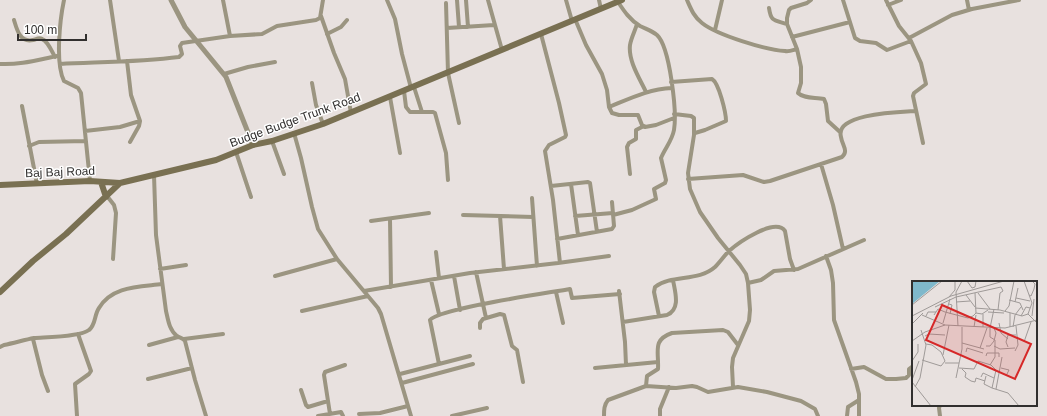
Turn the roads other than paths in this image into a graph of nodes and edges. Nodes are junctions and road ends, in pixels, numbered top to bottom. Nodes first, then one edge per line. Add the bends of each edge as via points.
1 (64, 0) edge
2 (110, 0) edge
3 (171, 0) edge
4 (223, 0) edge
5 (323, 0) edge
6 (387, 0) edge
7 (457, 0) edge
8 (466, 0) edge
9 (488, 0) edge
10 (566, 0) edge
11 (599, 0) edge
12 (687, 0) edge
13 (722, 0) edge
14 (811, 0) edge
15 (843, 0) edge
16 (886, 0) edge
17 (901, 0) edge
18 (967, 0) edge
19 (1019, 0) edge
20 (617, 1) edge
21 (446, 3) dead end
22 (888, 5) junction
23 (601, 8) junction
24 (769, 8) dead end
25 (969, 10) junction
26 (321, 15) junction
27 (14, 20) dead end
28 (347, 20) dead end
29 (574, 20) junction
30 (850, 22) junction
31 (637, 24) junction
32 (787, 24) junction
33 (494, 25) junction
34 (459, 27) junction
35 (468, 27) junction
36 (446, 28) junction
37 (714, 30) junction
38 (327, 34) junction
39 (541, 34) junction
40 (230, 36) junction
41 (792, 37) junction
42 (196, 40) junction
43 (910, 40) junction
44 (797, 49) junction
45 (502, 50) junction
46 (58, 56) junction
47 (119, 61) junction
48 (128, 61) junction
49 (275, 62) dead end
50 (0, 64) edge
51 (60, 64) junction
52 (448, 73) junction
53 (224, 74) junction
54 (671, 82) junction
55 (312, 83) dead end
56 (412, 88) junction
57 (672, 88) junction
58 (404, 91) junction
59 (646, 92) junction
60 (390, 97) junction
61 (22, 106) dead end
62 (610, 107) junction
63 (916, 111) junction
64 (422, 112) junction
65 (351, 113) junction
66 (674, 116) junction
67 (140, 121) junction
68 (459, 123) dead end
69 (322, 124) junction
70 (644, 126) junction
71 (85, 131) junction
72 (840, 132) junction
73 (294, 133) junction
74 (695, 133) junction
75 (86, 140) junction
76 (272, 141) junction
77 (130, 142) dead end
78 (923, 143) dead end
79 (253, 145) junction
80 (29, 146) junction
81 (236, 152) junction
82 (400, 153) dead end
83 (821, 164) junction
84 (284, 174) dead end
85 (630, 174) dead end
86 (154, 175) junction
87 (688, 179) junction
88 (448, 180) dead end
89 (90, 182) junction
90 (101, 182) junction
91 (37, 184) junction
92 (120, 184) junction
93 (571, 184) junction
94 (0, 185) edge
95 (551, 186) junction
96 (106, 196) junction
97 (251, 197) dead end
98 (532, 198) dead end
99 (612, 202) dead end
100 (429, 213) dead end
101 (595, 214) junction
102 (613, 214) junction
103 (463, 215) dead end
104 (500, 216) junction
105 (575, 216) junction
106 (533, 217) junction
107 (390, 219) junction
108 (372, 221) dead end
109 (597, 232) junction
110 (578, 235) junction
111 (557, 238) junction
112 (864, 240) dead end
113 (843, 249) junction
114 (729, 251) junction
115 (436, 252) dead end
116 (609, 256) dead end
117 (826, 256) junction
118 (113, 259) dead end
119 (337, 259) junction
120 (560, 263) junction
121 (186, 265) dead end
122 (537, 266) junction
123 (504, 269) junction
124 (160, 270) junction
125 (794, 270) junction
126 (476, 272) junction
127 (275, 276) dead end
128 (454, 276) junction
129 (439, 278) junction
130 (430, 280) junction
131 (673, 280) junction
132 (748, 283) junction
133 (162, 284) junction
134 (391, 287) junction
135 (0, 292) edge
136 (364, 292) junction
137 (556, 292) junction
138 (368, 296) junction
139 (483, 304) junction
140 (460, 310) junction
141 (302, 311) dead end
142 (439, 314) junction
143 (659, 316) junction
144 (486, 318) junction
145 (623, 322) junction
146 (564, 323) dead end
147 (480, 328) dead end
148 (78, 334) junction
149 (223, 334) dead end
150 (178, 337) junction
151 (33, 338) junction
152 (184, 339) junction
153 (149, 345) dead end
154 (738, 345) junction
155 (0, 348) edge
156 (470, 356) dead end
157 (658, 362) junction
158 (439, 364) junction
159 (473, 364) dead end
160 (345, 365) dead end
161 (626, 365) junction
162 (912, 367) edge
163 (192, 368) junction
164 (595, 368) dead end
165 (851, 369) junction
166 (400, 374) junction
167 (148, 379) dead end
168 (523, 382) dead end
169 (402, 383) junction
170 (646, 386) junction
171 (669, 387) junction
172 (733, 387) junction
173 (301, 390) dead end
174 (48, 391) dead end
175 (859, 400) junction
176 (328, 402) junction
177 (408, 406) junction
178 (939, 406) edge
179 (487, 408) dead end
180 (330, 414) junction
181 (359, 414) dead end
182 (77, 416) edge
183 (206, 416) edge
184 (318, 416) edge
185 (343, 416) edge
186 (411, 416) edge
187 (452, 416) edge
188 (604, 416) edge
189 (660, 416) edge
190 (818, 416) edge
191 (847, 416) edge
192 (859, 416) edge
193 (940, 416) edge

1 - 46 street
2 - 47 street
3 - 42 street via 185,27
4 - 40 street
5 - 26 street
6 - 56 street via 395,19
7 - 34 street
8 - 35 street
9 - 33 street
10 - 29 street
11 - 23 street
12 - 37 street via 695,16
13 - 37 street
14 - 32 street via 791,8 787,15
15 - 30 street
16 - 22 street
17 - 22 street
18 - 25 street
19 - 25 street
20 - 23 main road, Budge Budge Trunk Road
20 - 31 street
21 - 36 street
22 - 43 street
23 - 29 main road, Budge Budge Trunk Road
24 - 32 street via 772,19
25 - 43 street via 952,15
26 - 38 street
26 - 40 street via 316,20 277,26 262,34
27 - 46 street via 21,37 32,40 44,39
28 - 38 street via 342,28
29 - 39 main road, Budge Budge Trunk Road
29 - 62 street via 602,74
30 - 41 street
30 - 43 street via 856,39 876,43 885,49 891,50
31 - 54 street via 657,35 660,40 669,65
31 - 59 street via 630,52
32 - 41 street
33 - 35 street
33 - 45 street
34 - 35 street
34 - 36 street
36 - 52 street
37 - 44 street via 744,42 779,50
38 - 65 street via 345,79
39 - 45 main road, Budge Budge Trunk Road
39 - 95 street via 566,135 545,151
40 - 42 street
41 - 44 street
42 - 48 street via 180,44 182,54 179,57
42 - 53 street
43 - 63 street via 926,80 926,84 913,96
44 - 72 street via 802,79 798,92 810,98 824,99 828,121
45 - 52 main road, Budge Budge Trunk Road
46 - 50 street via 26,63
46 - 51 street
47 - 48 street
47 - 51 street
48 - 67 street via 131,95
49 - 53 street
51 - 71 street via 64,81 78,88 81,93
52 - 56 main road, Budge Budge Trunk Road
52 - 68 street
53 - 79 street
54 - 57 street
54 - 74 street via 716,82 726,121
55 - 69 street
56 - 58 main road, Budge Budge Trunk Road
56 - 64 street
57 - 59 street
57 - 66 street
58 - 60 main road, Budge Budge Trunk Road
58 - 64 street via 408,110 414,113
59 - 62 street
60 - 65 main road, Budge Budge Trunk Road
60 - 82 street
61 - 80 street
62 - 70 street via 614,114 638,115
63 - 72 street via 868,115 850,122
63 - 78 street
64 - 88 street via 435,113 446,153
65 - 69 main road, Budge Budge Trunk Road
66 - 70 street via 656,125
66 - 74 street via 693,116
66 - 102 street via 672,137 661,158 666,180 654,189 656,199 632,210
67 - 71 street via 120,127
67 - 77 street
69 - 73 main road, Budge Budge Trunk Road
70 - 85 street via 636,130 636,139 627,147
71 - 75 street
72 - 83 street via 844,155
73 - 76 main road, Budge Budge Trunk Road
73 - 119 street via 318,229
74 - 87 street
75 - 80 street via 39,142
75 - 89 street
76 - 79 main road, Budge Budge Trunk Road
76 - 84 street
79 - 81 main road, Budge Budge Trunk Road
80 - 91 street
81 - 86 main road, Budge Budge Trunk Road via 216,160
81 - 97 street
83 - 87 street via 764,182 743,175
83 - 113 street
86 - 92 main road, Budge Budge Trunk Road
86 - 124 street
87 - 114 street via 700,212
89 - 90 main road, Baj Baj Road
89 - 91 main road, Baj Baj Road
90 - 92 main road, Baj Baj Road
90 - 96 main road
91 - 94 main road, Baj Baj Road
92 - 96 main road, Budge Budge Trunk Road
93 - 95 street
93 - 101 street via 590,183
93 - 105 street
95 - 111 street
96 - 118 street via 114,205 116,213
96 - 135 main road, Budge Budge Trunk Road
98 - 106 street
99 - 102 street
100 - 107 street
101 - 102 street
101 - 105 street
101 - 109 street
102 - 109 street via 613,228
103 - 104 street
104 - 106 street
104 - 123 street
105 - 110 street
106 - 122 street
107 - 108 street
107 - 134 street
109 - 110 street
110 - 111 street
111 - 120 street
112 - 113 street
113 - 117 street
114 - 125 street via 747,238 770,228 780,227 787,235
114 - 131 street via 714,268 692,277
114 - 132 street via 746,274
115 - 129 street
116 - 120 street
117 - 125 street
117 - 165 street via 833,283 834,320
119 - 127 street
119 - 136 street
120 - 122 street
121 - 124 street
122 - 123 street
123 - 126 street
124 - 133 street
125 - 132 street via 774,271 761,280
126 - 128 street
126 - 139 street
128 - 129 street
128 - 140 street
129 - 130 street
130 - 134 street
130 - 142 street
131 - 143 street via 676,294 675,309 671,313
131 - 143 street via 654,289
132 - 154 street via 749,321
133 - 148 street via 116,292 99,308 93,326 88,331
133 - 150 street via 169,323
134 - 136 street
136 - 138 street
137 - 139 street
137 - 145 street via 570,289 572,298 620,292
137 - 146 street
138 - 141 street
138 - 166 street via 381,314
139 - 140 street
139 - 144 street
140 - 142 street
142 - 158 street via 430,320
143 - 145 street
144 - 147 street via 481,320
144 - 168 street via 504,315 512,346 517,350
145 - 161 street
148 - 151 street
148 - 182 street via 90,373 75,384
149 - 152 street
150 - 152 street
150 - 153 street
151 - 155 street
151 - 174 street
152 - 163 street
154 - 157 street via 728,332 723,330 672,333 658,343
154 - 172 street via 733,358
156 - 158 street
157 - 161 street
157 - 170 street via 658,369 647,376
158 - 166 street
159 - 169 street
160 - 176 street via 325,372
161 - 164 street
162 - 165 street via 906,378 896,379 886,379 864,368
163 - 167 street
163 - 183 street
165 - 175 street
166 - 169 street
169 - 177 street
170 - 171 street
170 - 188 street via 608,400 605,403
171 - 172 street via 692,386 708,392
171 - 189 street via 660,409
172 - 190 street via 801,401 815,409
173 - 176 street via 308,407
175 - 191 street via 848,406
175 - 192 street
176 - 180 street
177 - 181 street
177 - 186 street
178 - 193 street
179 - 187 street
180 - 184 street
180 - 185 street via 341,412

